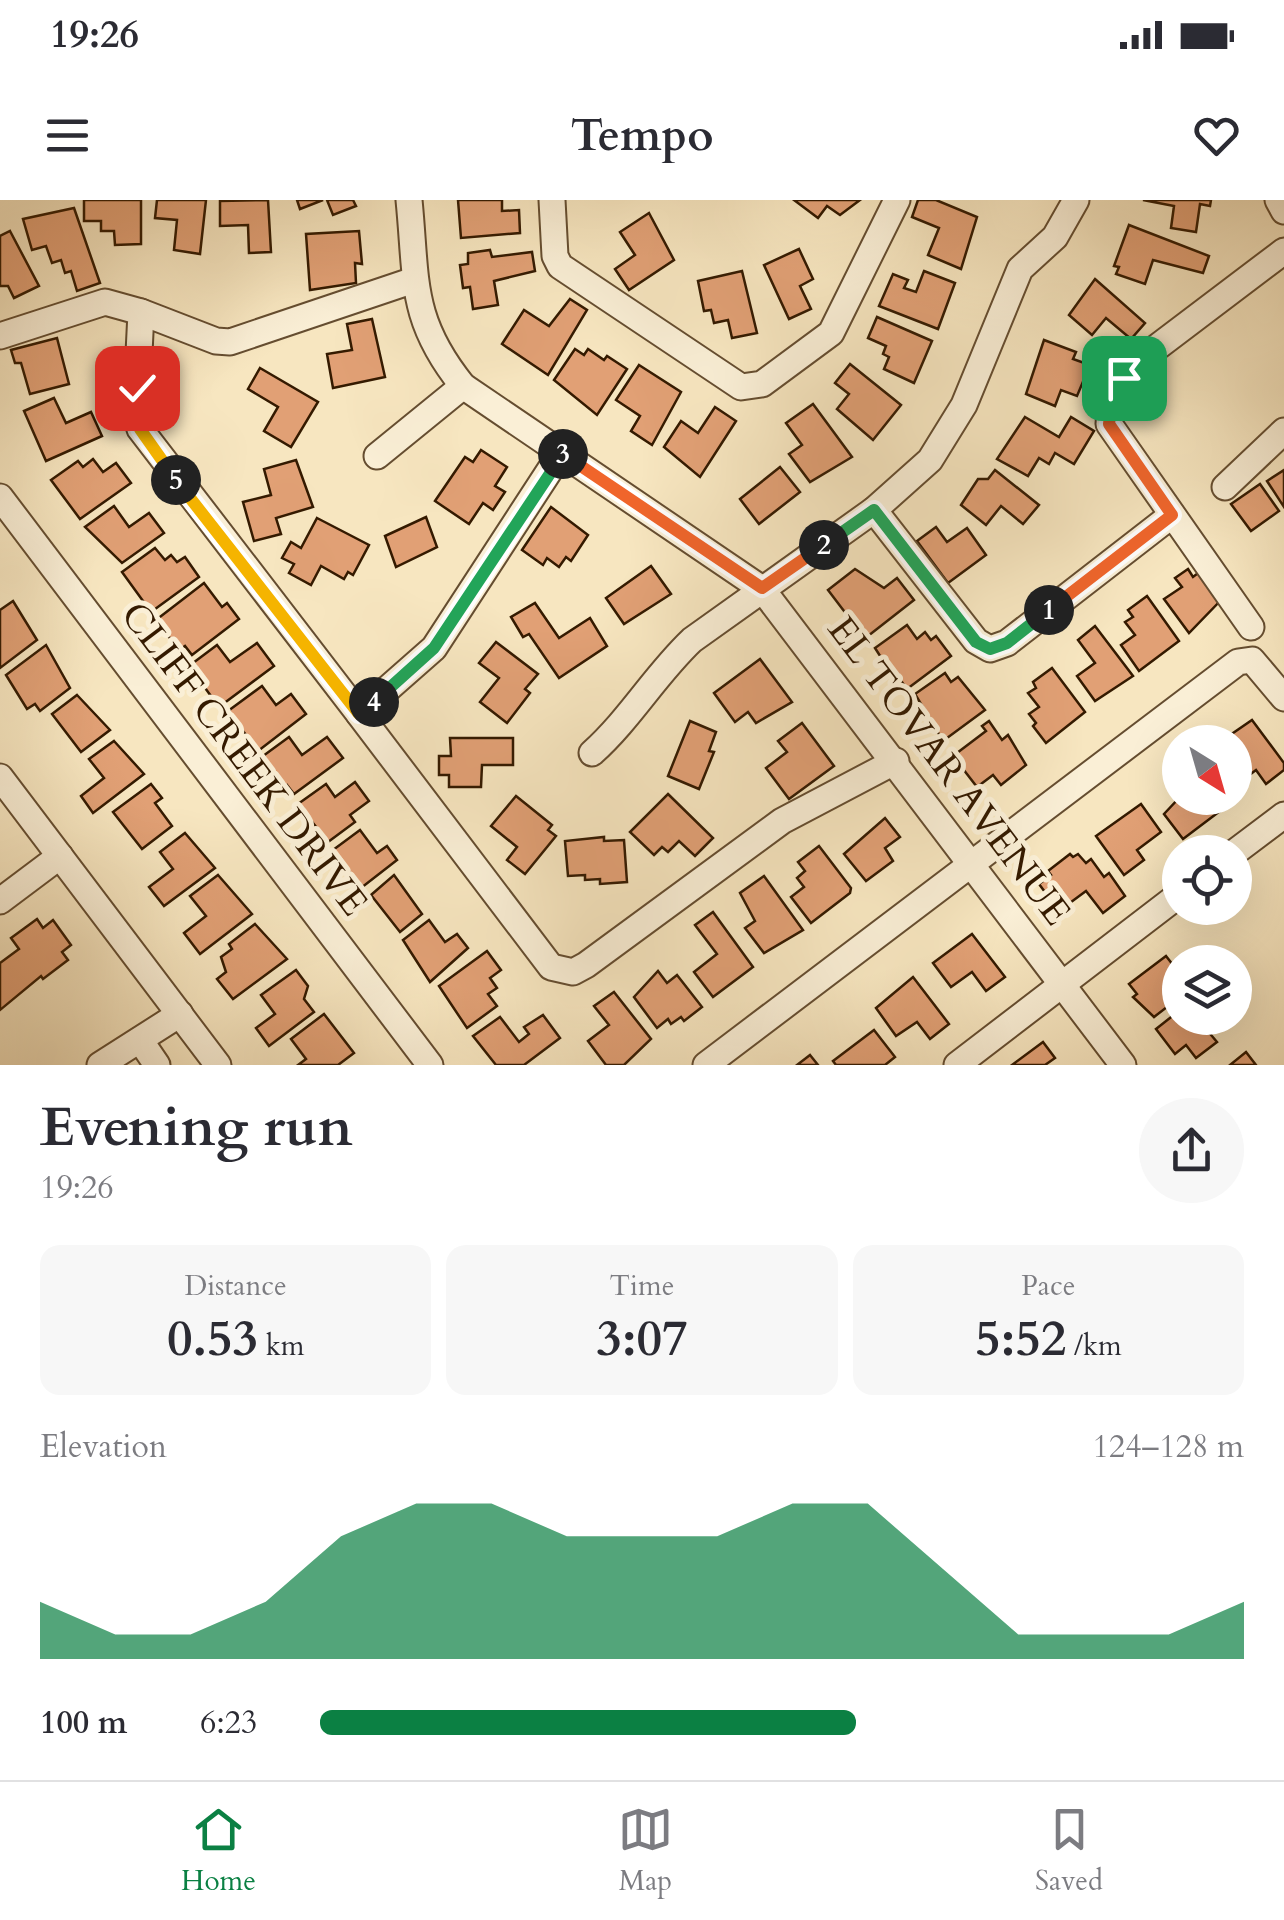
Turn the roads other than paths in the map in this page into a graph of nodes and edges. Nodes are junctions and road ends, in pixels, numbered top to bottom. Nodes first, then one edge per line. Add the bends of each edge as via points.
1 (408, 200) edge
2 (552, 200) edge
3 (897, 200) edge
4 (1076, 200) edge
5 (1278, 200) edge
6 (1284, 211) edge
7 (1284, 251) edge
8 (414, 280) junction
9 (141, 312) junction
10 (0, 336) edge
11 (462, 386) junction
12 (1284, 430) edge
13 (561, 453) junction
14 (377, 456) dead end
15 (1224, 487) dead end
16 (0, 497) edge
17 (874, 510) junction
18 (1172, 515) junction
19 (762, 588) junction
20 (1251, 626) dead end
21 (1284, 698) edge
22 (359, 714) junction
23 (592, 753) dead end
24 (896, 761) junction
25 (0, 777) edge
26 (1284, 815) edge
27 (1252, 839) edge
28 (60, 856) junction
29 (973, 864) junction
30 (0, 901) edge
31 (1162, 908) edge
32 (1063, 983) junction
33 (180, 1014) junction
34 (140, 1040) junction
35 (100, 1065) edge
36 (157, 1065) edge
37 (218, 1065) edge
38 (430, 1065) edge
39 (706, 1065) edge
40 (957, 1065) edge
41 (1123, 1065) edge

1 - 8 street, EL TOVAR AVENUE
2 - 3 street via 560,266 741,387 762,384 832,333
4 - 17 street via 1056,237 1020,269 946,437 909,483
5 - 6 street
7 - 18 street via 1148,354 1112,399 1109,424
8 - 9 street via 230,342
8 - 11 street, EL TOVAR AVENUE via 420,316
9 - 10 street via 106,302
9 - 22 street via 140,429
11 - 13 street, EL TOVAR AVENUE
11 - 14 street
12 - 15 street
13 - 19 street, EL TOVAR AVENUE
13 - 22 street via 434,648
16 - 38 street, CLIFF CREEK DRIVE
17 - 18 street via 976,642 990,649 1007,643
17 - 19 street
18 - 20 street
19 - 23 street via 666,664 632,714
19 - 24 street, EL TOVAR AVENUE
21 - 29 street via 1252,660 1238,662
22 - 24 street via 538,953 561,971 586,965 782,821
24 - 29 street, EL TOVAR AVENUE
25 - 28 street
26 - 27 street
28 - 30 street
28 - 33 street
29 - 32 street, EL TOVAR AVENUE
29 - 39 street
31 - 32 street
32 - 40 street
32 - 41 street, EL TOVAR AVENUE
33 - 34 street
33 - 37 street
34 - 35 street
34 - 36 street

